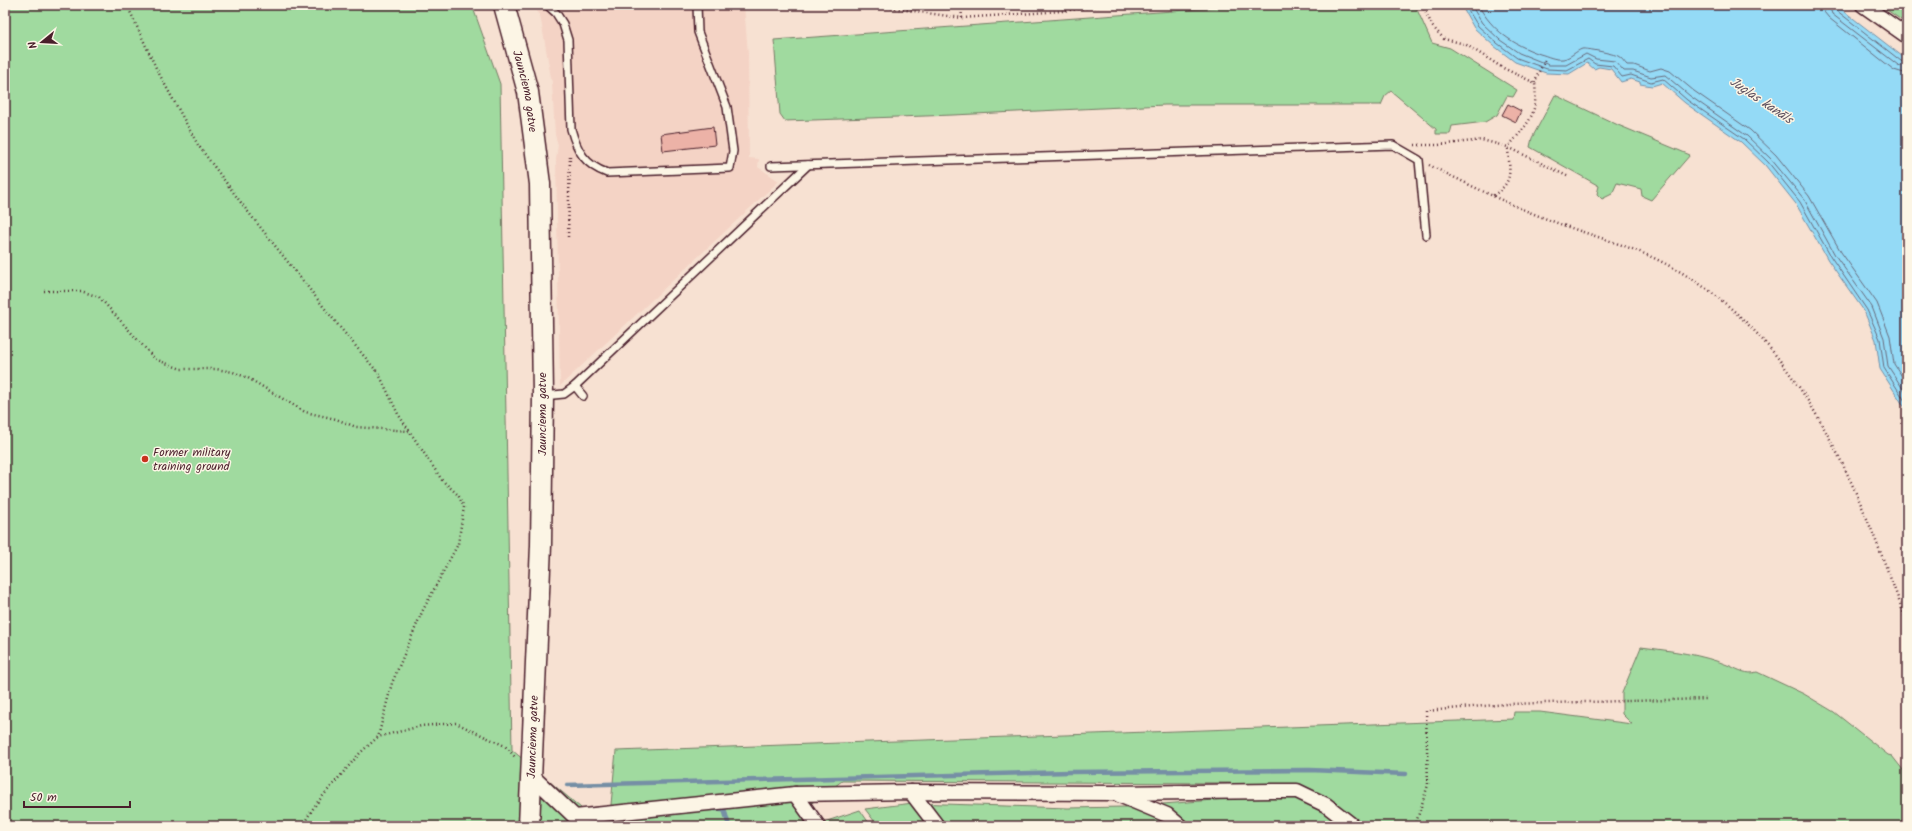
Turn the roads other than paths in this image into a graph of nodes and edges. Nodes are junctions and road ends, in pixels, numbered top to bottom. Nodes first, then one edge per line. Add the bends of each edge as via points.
1 (504, 5) edge
2 (547, 5) edge
3 (554, 5) edge
4 (697, 5) edge
5 (1863, 5) edge
6 (1907, 36) edge
7 (771, 166) dead end
8 (808, 166) junction
9 (1426, 236) dead end
10 (575, 386) junction
11 (543, 396) junction
12 (583, 396) dead end
13 (531, 775) junction
14 (911, 792) junction
15 (1113, 793) junction
16 (794, 794) junction
17 (575, 821) edge
18 (529, 826) edge
19 (818, 826) edge
20 (937, 826) edge
21 (1180, 826) edge
22 (1353, 826) edge

1 - 11 main road, Jaunciema gatve via 528,92 540,184
2 - 3 lane
2 - 4 lane via 563,24 568,40 571,129 575,143 594,168 607,173 730,168 733,151 727,107 698,32
5 - 6 street
7 - 8 lane
8 - 9 lane via 1393,145 1418,160
8 - 10 lane
10 - 11 lane via 564,394
10 - 12 lane
11 - 13 main road, Jaunciema gatve via 541,545
13 - 17 street
13 - 18 main road, Jaunciema gatve
14 - 15 street
14 - 16 street
14 - 20 street
15 - 21 street via 1167,815
15 - 22 street via 1297,791 1326,805
16 - 17 street
16 - 19 street

